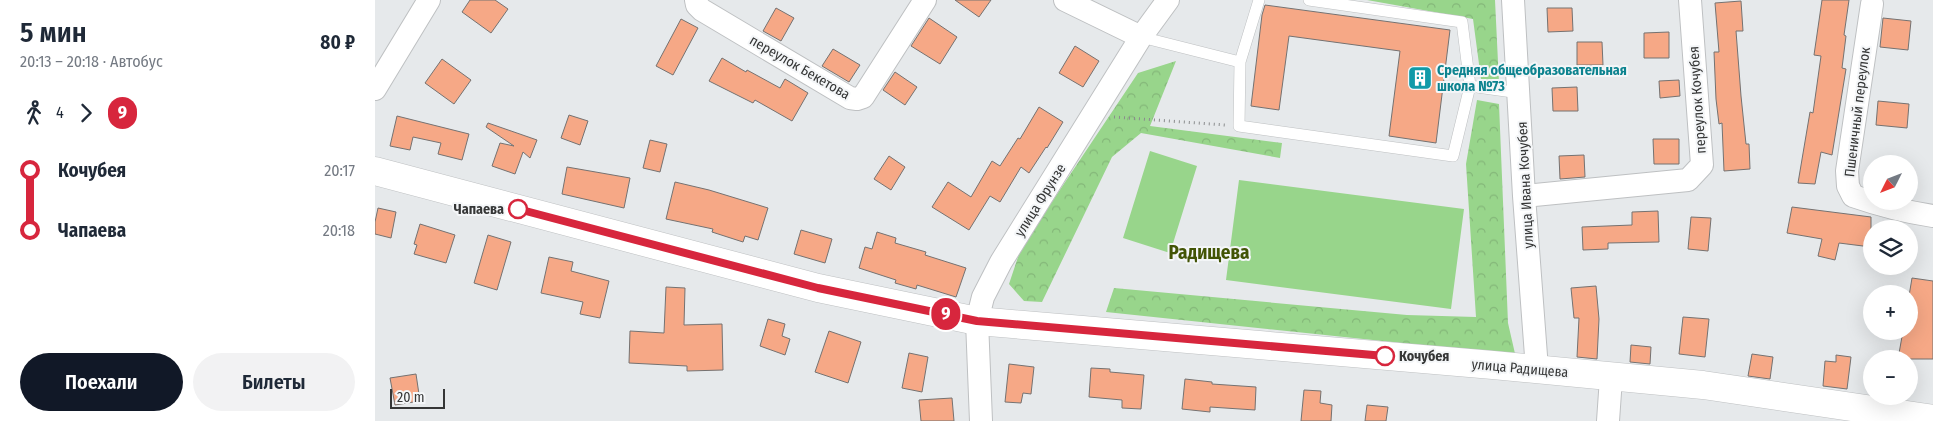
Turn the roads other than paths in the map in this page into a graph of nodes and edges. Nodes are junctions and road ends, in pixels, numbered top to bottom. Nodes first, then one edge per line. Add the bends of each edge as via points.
1 (429, 0) edge
2 (697, 0) edge
3 (925, 0) edge
4 (1065, 0) edge
5 (1168, 0) edge
6 (1259, 0) edge
7 (1309, 0) edge
8 (1513, 0) edge
9 (1689, 0) edge
10 (1871, 4) dead end
11 (1141, 37) junction
12 (1241, 62) junction
13 (1470, 86) junction
14 (375, 89) edge
15 (1520, 93) junction
16 (375, 171) edge
17 (1525, 196) junction
18 (1933, 216) edge
19 (977, 321) junction
20 (1537, 369) junction
21 (1611, 378) junction
22 (1933, 419) edge
23 (981, 421) edge
24 (1609, 421) edge

1 - 14 street
2 - 3 street, переулок Бекетова via 702,10 850,98 857,99 863,97
4 - 11 street
5 - 11 street, улица Фрунзе
6 - 12 lane
7 - 13 lane via 1462,22
8 - 15 street, улица Ивана Кочубея
9 - 17 street, переулок Кочубея via 1702,165 1688,180
10 - 18 street, Пшеничный переулок via 1847,171 1848,186 1853,196 1870,202
11 - 12 lane
11 - 19 street, улица Фрунзе via 1001,262 983,297
12 - 13 lane via 1239,126 1453,156
13 - 15 lane
15 - 17 street, улица Ивана Кочубея
16 - 19 main road, улица Радищева via 818,288
17 - 20 street, улица Ивана Кочубея
19 - 20 main road, улица Радищева
19 - 23 street, улица Фрунзе
20 - 21 main road, улица Радищева
21 - 22 main road, улица Радищева via 1703,385
21 - 24 street

